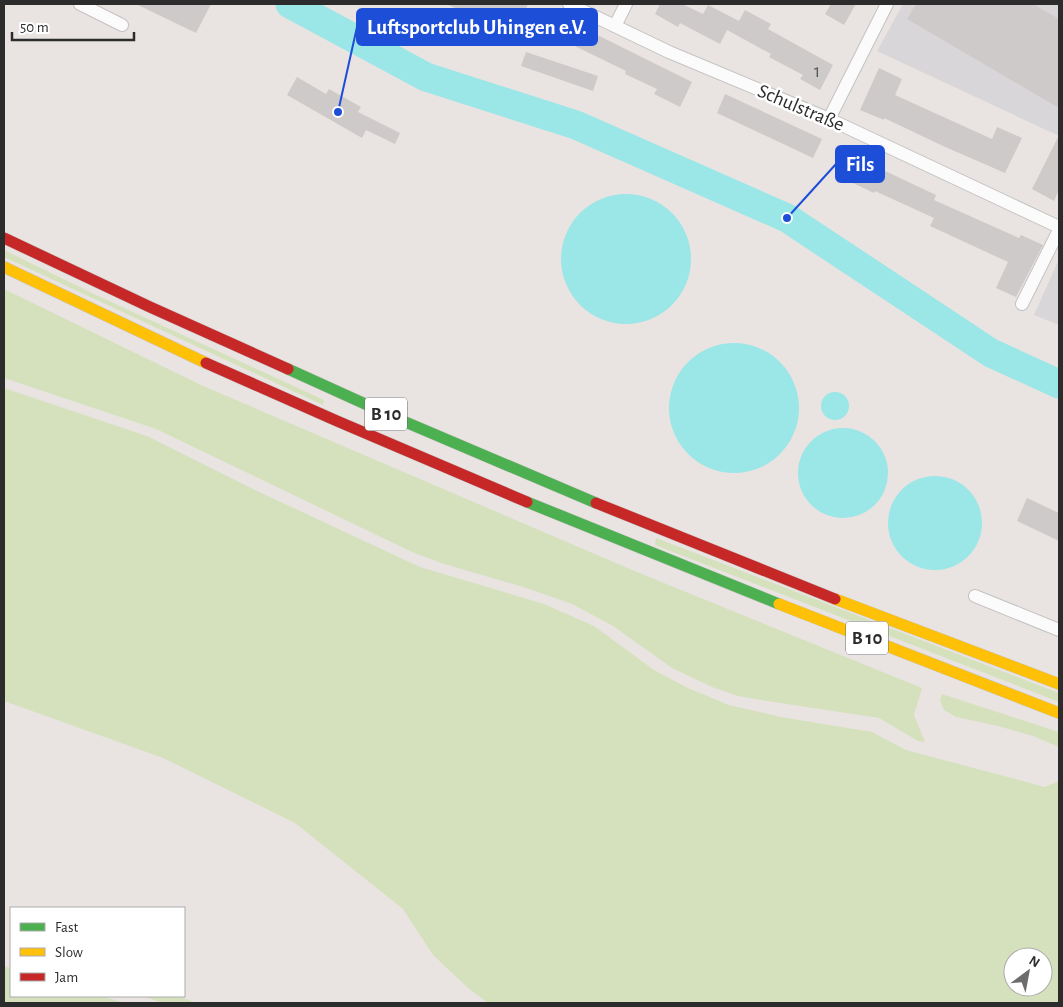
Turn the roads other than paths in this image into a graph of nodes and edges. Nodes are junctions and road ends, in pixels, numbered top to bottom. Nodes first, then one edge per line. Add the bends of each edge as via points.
1 (80, 4) edge
2 (569, 4) edge
3 (626, 4) edge
4 (887, 4) edge
5 (122, 25) dead end
6 (615, 26) junction
7 (829, 119) junction
8 (1059, 228) edge
9 (4, 238) edge
10 (4, 267) edge
11 (1022, 304) dead end
12 (975, 596) dead end
13 (1059, 630) edge
14 (1059, 684) edge
15 (1059, 713) edge

1 - 5 street
2 - 6 street, Schulstraße
3 - 6 street
4 - 7 street
6 - 7 street, Schulstraße
7 - 8 street, Schulstraße
8 - 11 street
9 - 14 highway, B 10 via 388,414 608,508 775,576
10 - 15 highway, B 10 via 140,333 389,444 675,563
12 - 13 street

